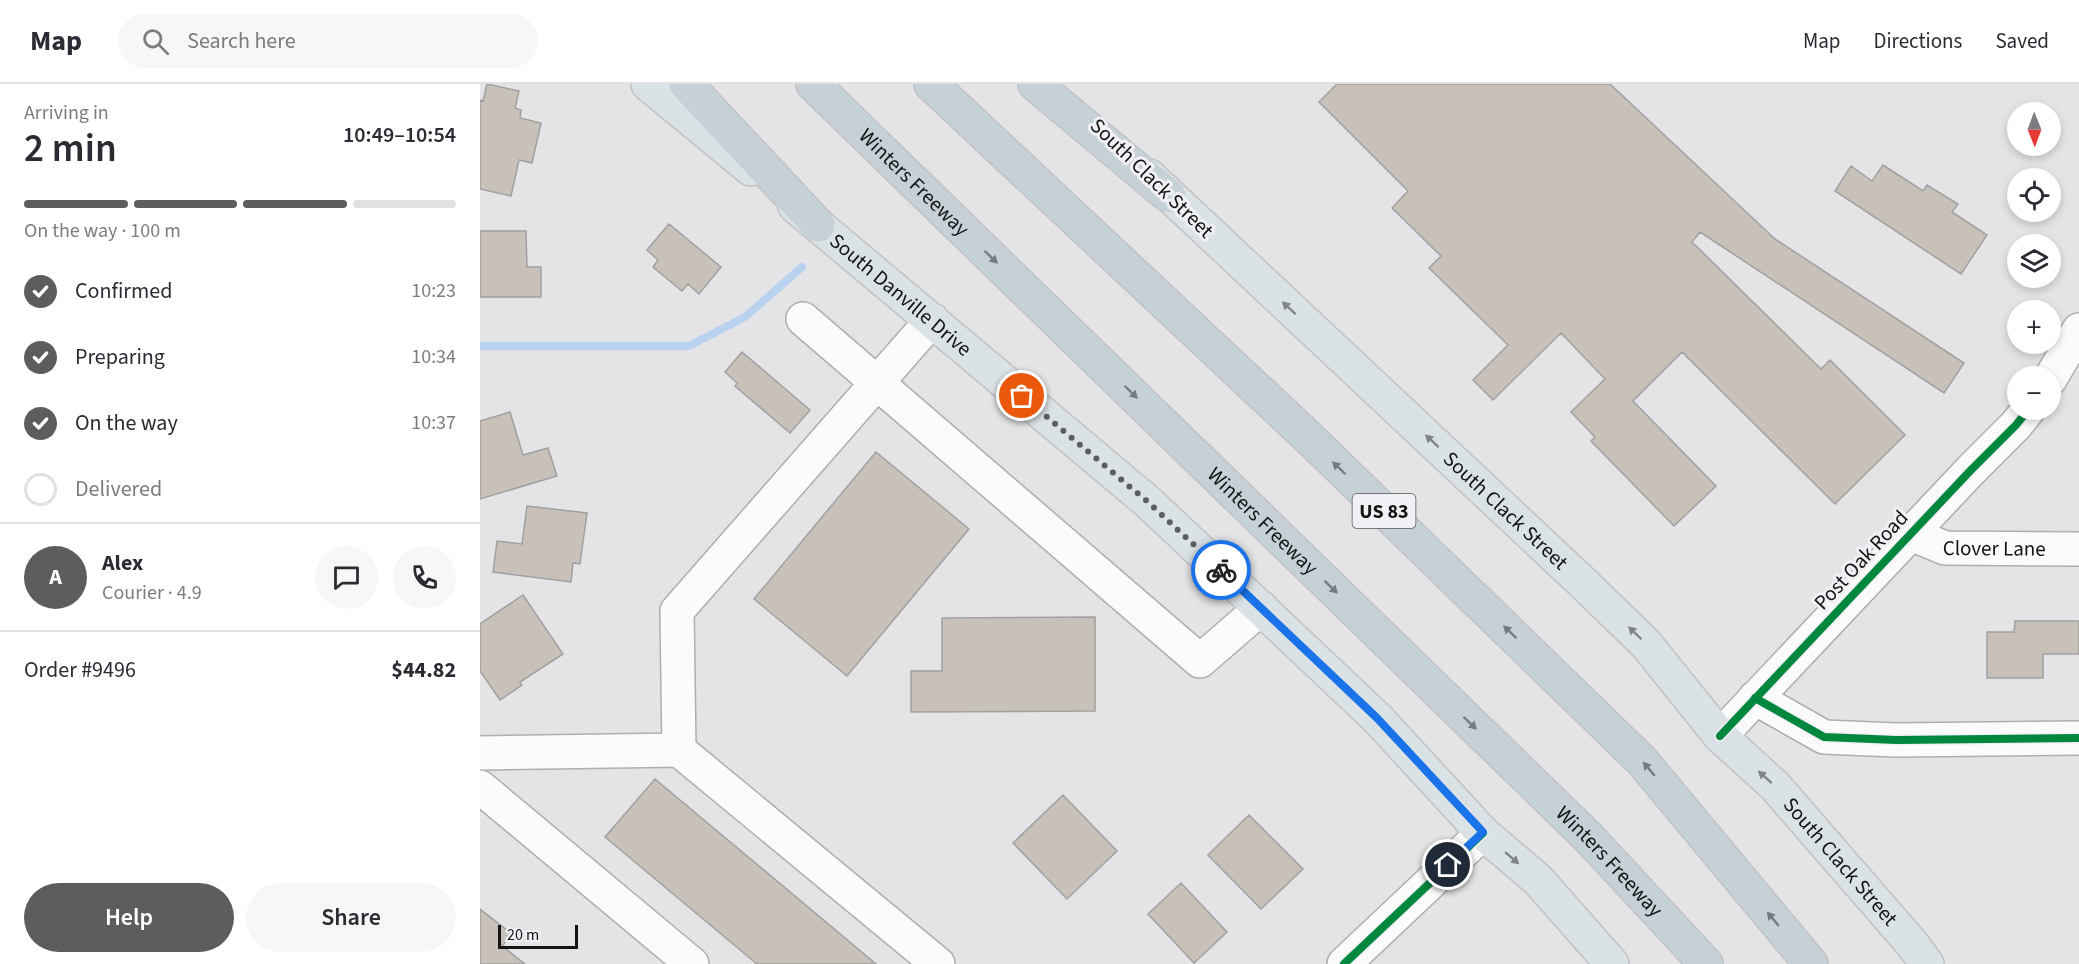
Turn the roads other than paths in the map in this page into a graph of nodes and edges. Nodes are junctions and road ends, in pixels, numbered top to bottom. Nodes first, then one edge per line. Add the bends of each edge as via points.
1 (648, 84) edge
2 (686, 84) edge
3 (813, 84) edge
4 (931, 84) edge
5 (1035, 84) edge
6 (1057, 84) edge
7 (1169, 196) junction
8 (818, 225) junction
9 (803, 319) dead end
10 (932, 320) junction
11 (2079, 330) edge
12 (2058, 366) edge
13 (877, 382) junction
14 (2020, 420) edge
15 (1911, 534) junction
16 (2079, 549) edge
17 (1261, 608) junction
18 (1755, 698) junction
19 (1720, 736) junction
20 (2079, 738) edge
21 (679, 750) junction
22 (480, 753) edge
23 (480, 787) edge
24 (1483, 832) junction
25 (692, 964) edge
26 (938, 964) edge
27 (1344, 964) edge
28 (1612, 964) edge
29 (1706, 964) edge
30 (1811, 964) edge
31 (1927, 964) edge

1 - 8 main road, South Danville Drive
2 - 8 highway
3 -> 29 highway, Winters Freeway via 1588,837
30 -> 4 highway, US 83 via 1642,761 1309,438
5 - 7 highway
6 - 7 main road, South Clack Street
19 -> 7 main road, South Clack Street via 1646,644 1581,580
8 - 10 main road, South Danville Drive
9 - 13 street
10 - 13 street
10 - 17 main road, South Danville Drive via 1148,502
11 - 12 street
13 - 17 street via 1200,662
13 - 21 street via 677,610
14 - 15 street, Post Oak Road
15 - 16 street, Clover Lane via 1945,548
15 - 18 street, Post Oak Road
17 - 24 main road, South Danville Drive via 1377,718
18 - 19 street, Post Oak Road
18 - 20 street via 1824,737
31 -> 19 main road, South Clack Street via 1775,786
21 - 22 street
21 - 26 street
23 - 25 street
24 - 27 street
24 -> 28 main road, South Danville Drive via 1538,880

